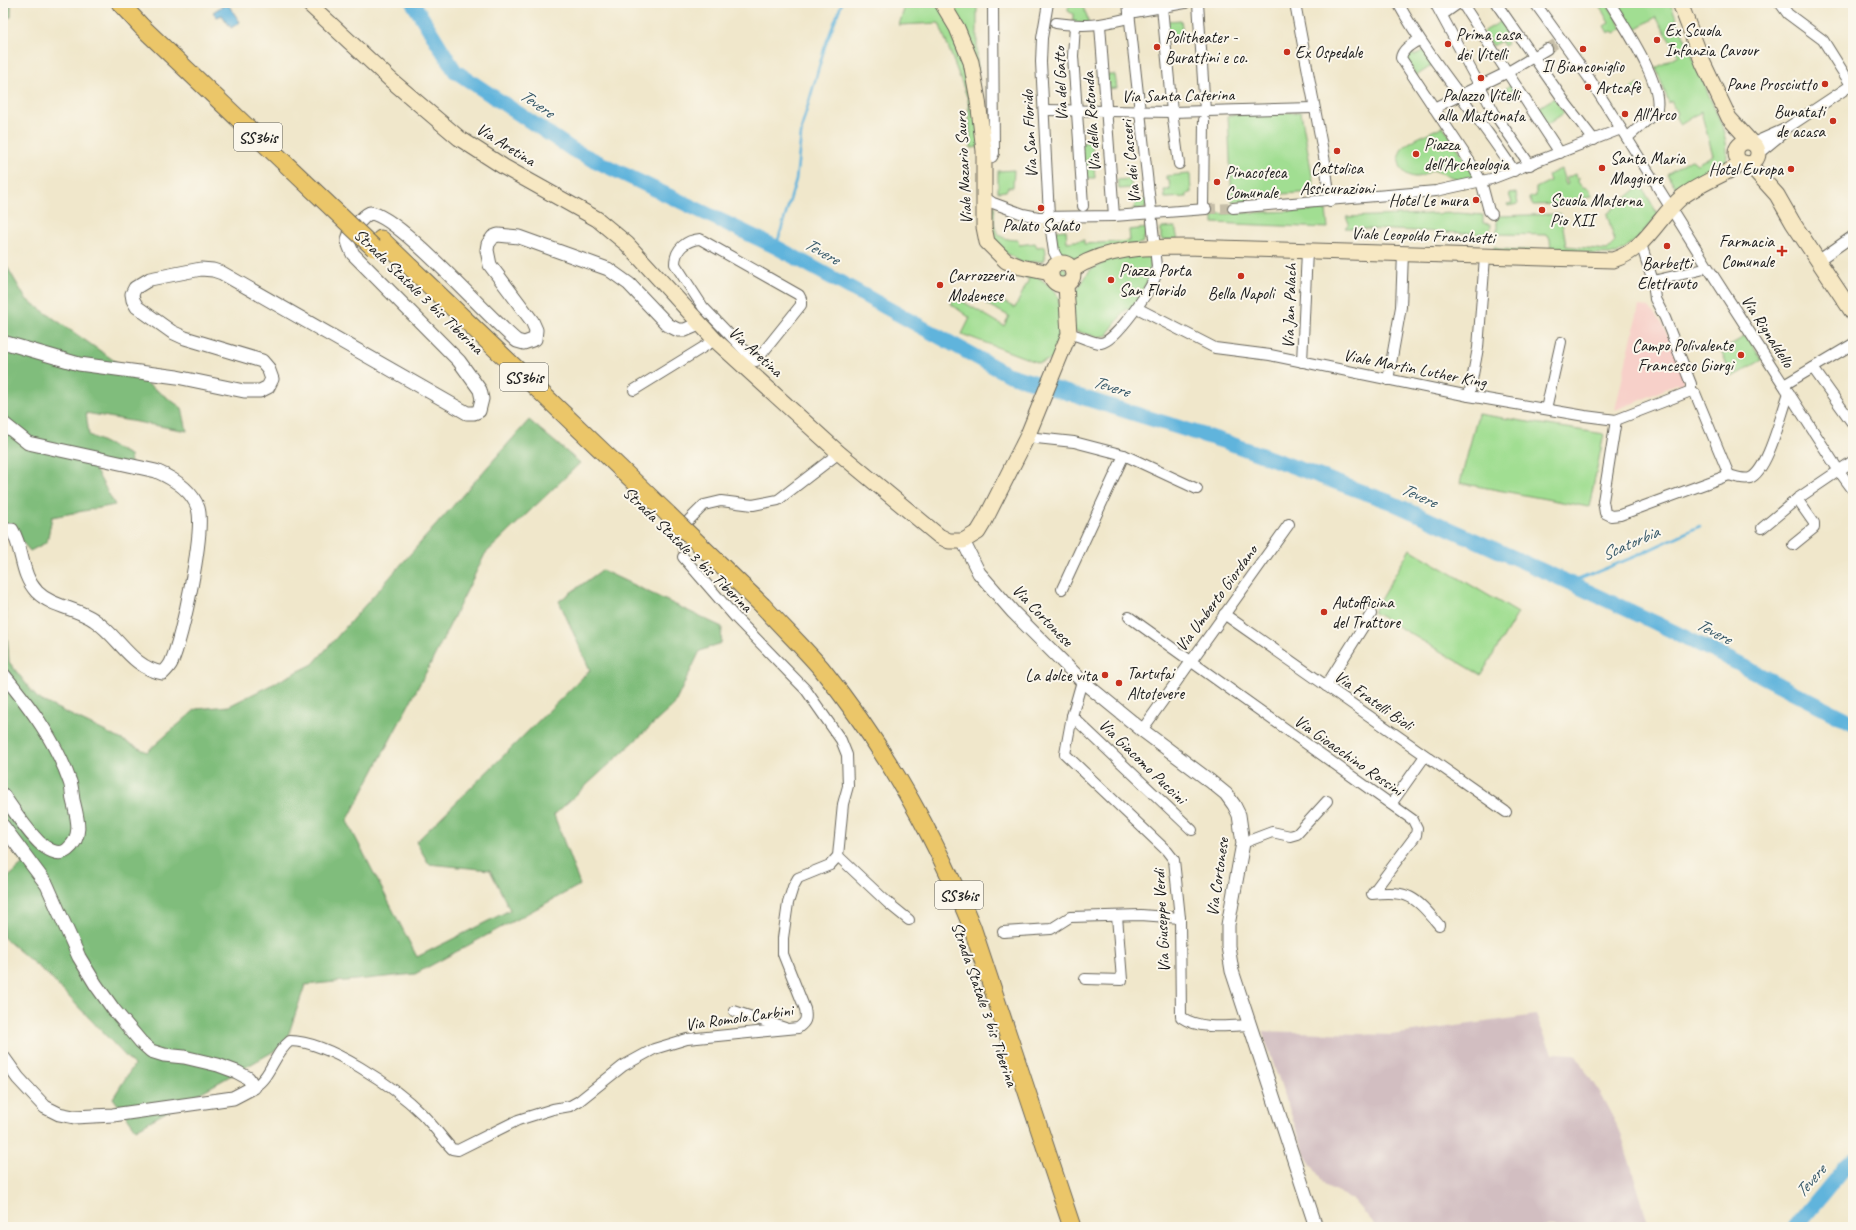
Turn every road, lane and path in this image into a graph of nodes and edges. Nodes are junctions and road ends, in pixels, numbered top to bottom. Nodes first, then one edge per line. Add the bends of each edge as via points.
1 (120, 3) edge
2 (136, 3) edge
3 (308, 3) edge
4 (942, 3) edge
5 (993, 3) edge
6 (1048, 3) edge
7 (1185, 3) edge
8 (1198, 3) edge
9 (1295, 3) edge
10 (1398, 3) edge
11 (1435, 3) edge
12 (1496, 3) edge
13 (1535, 3) edge
14 (1610, 3) edge
15 (1680, 3) edge
16 (1780, 3) edge
17 (1459, 4) edge
18 (1162, 7) junction
19 (1129, 11) edge
20 (1442, 15) junction
21 (1050, 22) junction
22 (146, 23) junction
23 (1075, 26) junction
24 (1100, 26) junction
25 (1419, 40) junction
26 (1547, 49) tunnel mouth
27 (1534, 58) junction
28 (1508, 72) junction
29 (1480, 86) junction
30 (1852, 86) edge
31 (1459, 96) junction
32 (1314, 108) junction
33 (1434, 108) junction
34 (1044, 110) junction
35 (1076, 111) junction
36 (1107, 111) junction
37 (1140, 112) junction
38 (1172, 112) junction
39 (1204, 114) junction
40 (1496, 116) junction
41 (1482, 124) junction
42 (1621, 129) junction
43 (1627, 138) junction
44 (1594, 140) junction
45 (1560, 153) junction
46 (1748, 153) junction
47 (984, 160) junction
48 (1179, 164) dead end
49 (1530, 165) junction
50 (1514, 171) junction
51 (1481, 181) junction
52 (984, 197) junction
53 (1330, 201) junction
54 (1233, 208) tunnel mouth
55 (1672, 208) junction
56 (1083, 210) junction
57 (1151, 212) junction
58 (1492, 214) dead end
59 (1049, 216) junction
60 (1114, 216) junction
61 (1853, 236) edge
62 (1640, 244) junction
63 (1154, 247) junction
64 (1307, 251) junction
65 (1403, 254) junction
66 (1485, 257) junction
67 (1819, 260) junction
68 (1061, 269) junction
69 (1700, 270) dead end
70 (1653, 281) junction
71 (1137, 308) junction
72 (1853, 313) edge
73 (699, 324) junction
74 (715, 340) junction
75 (1067, 340) junction
76 (3, 342) edge
77 (1561, 342) dead end
78 (1853, 344) edge
79 (745, 359) junction
80 (1302, 362) junction
81 (1813, 368) junction
82 (1388, 380) junction
83 (1786, 389) junction
84 (634, 390) dead end
85 (1691, 391) junction
86 (1469, 396) junction
87 (1546, 409) junction
88 (1616, 420) junction
89 (3, 423) edge
90 (1853, 424) edge
91 (1027, 437) junction
92 (839, 453) junction
93 (1124, 455) junction
94 (1853, 460) edge
95 (1839, 471) junction
96 (1729, 475) junction
97 (1198, 489) dead end
98 (1853, 490) edge
99 (1797, 499) junction
100 (689, 520) tunnel mouth
101 (1290, 524) dead end
102 (1762, 528) dead end
103 (3, 530) edge
104 (963, 541) junction
105 (1793, 545) dead end
106 (683, 557) tunnel mouth
107 (1062, 589) dead end
108 (759, 609) junction
109 (1224, 614) junction
110 (1371, 614) dead end
111 (1129, 617) dead end
112 (1190, 662) junction
113 (3, 674) edge
114 (1082, 681) junction
115 (1326, 686) junction
116 (1072, 716) junction
117 (1142, 730) junction
118 (1425, 756) junction
119 (3, 795) edge
120 (1327, 801) dead end
121 (1391, 804) junction
122 (1506, 812) dead end
123 (3, 826) edge
124 (1192, 830) dead end
125 (1243, 843) junction
126 (838, 856) junction
127 (1117, 916) junction
128 (1180, 918) junction
129 (909, 920) dead end
130 (1438, 925) dead end
131 (1003, 932) dead end
132 (1085, 979) dead end
133 (734, 1011) dead end
134 (1250, 1025) junction
135 (789, 1029) junction
136 (3, 1057) edge
137 (254, 1087) junction
138 (1061, 1227) edge
139 (1072, 1227) edge
140 (1316, 1227) edge

1 - 22 highway, Strada Statale 3 bis Tiberina / SS3bis
2 - 22 highway, Strada Statale 3 bis Tiberina / SS3bis
3 - 73 main road, Via Aretina via 392,81 459,138 504,167 597,219 627,244
4 - 47 main road, Viale Nazario Sauro via 957,28 971,62
5 - 47 street via 994,153 992,157
6 - 21 street, Via San Florido
7 - 18 street
8 - 39 street
9 - 32 street
10 - 25 street
11 - 20 street
12 - 27 street
13 - 42 street, Via Rignaldello via 1589,78
14 - 43 street via 1653,79 1658,98 1656,112
15 - 46 main road via 1703,63
16 - 30 street via 1788,14 1823,40
17 - 20 street
17 - 28 street
18 - 19 street
18 - 38 street
19 - 24 street
19 - 37 street, Via dei Casceri
20 - 29 street
21 - 23 street
21 - 34 street, Via San Florido via 1041,62
22 - 108 highway, Strada Statale 3 bis Tiberina / SS3bis
23 - 24 street
23 - 35 street, Via del Gatto via 1073,56
24 - 36 street, Via della Rotonda
25 - 31 street
25 - 33 street via 1405,50 1401,58
26 - 27 street
27 - 28 street
27 - 44 street
28 - 29 street
28 - 45 street
29 - 31 street
29 - 40 street
30 - 46 street
31 - 33 street
31 - 41 street
32 - 39 street, Via Santa Caterina
32 - 53 street
33 - 51 street
34 - 35 street, Via Santa Caterina
34 - 59 street, Via San Florido
35 - 36 street, Via Santa Caterina
35 - 56 street, Via del Gatto
36 - 37 street, Via Santa Caterina
36 - 60 street, Via della Rotonda
37 - 38 street, Via Santa Caterina
37 - 57 street, Via dei Casceri
38 - 39 street, Via Santa Caterina
38 - 48 street
39 - 57 street via 1204,209
40 - 41 street
40 - 49 street
41 - 50 street
42 - 43 street, Via Rignaldello
42 - 44 street
43 - 55 street, Via Rignaldello
44 - 45 street
45 - 49 street
46 - 55 main road, Viale Leopoldo Franchetti via 1715,178 1682,197
46 - 67 main road
47 - 52 main road, Viale Nazario Sauro
49 - 50 street
50 - 51 street
51 - 53 street via 1436,191
51 - 58 street
52 - 59 street via 1023,214
52 - 68 main road, Viale Nazario Sauro via 987,242 1006,261 1021,267
53 - 54 street
55 - 62 main road, Viale Leopoldo Franchetti
55 - 83 street, Via Rignaldello
56 - 59 street
56 - 60 street
57 - 60 street
57 - 63 street, Via dei Casceri
59 - 68 street, Via San Florido via 1054,252
61 - 67 street
62 - 66 main road, Viale Leopoldo Franchetti via 1622,257 1613,260
62 - 70 street
63 - 64 main road, Viale Leopoldo Franchetti
63 - 68 main road, Viale Leopoldo Franchetti via 1122,250
63 - 71 street via 1156,274
64 - 65 main road, Viale Leopoldo Franchetti
64 - 80 street, Via Jan Palach
65 - 66 main road, Viale Leopoldo Franchetti
65 - 82 street via 1401,307
66 - 86 street via 1478,348
67 - 72 main road
68 - 75 main road via 1071,281 1066,285
69 - 70 street
70 - 85 street via 1655,299 1686,370
71 - 75 street via 1108,341 1097,342 1078,335
71 - 80 street, Viale Martin Luther King via 1215,348
73 - 74 main road, Via Aretina
73 - 76 street via 678,330 668,325 629,284 608,269 518,237 498,234 488,244 490,265 536,330 535,339 517,341 408,236 382,216 370,213 349,235 348,241 353,254 459,361 480,390 482,399 479,411 467,412 213,270 201,269 150,279 134,288 133,300 136,307 172,332 262,361 272,378 268,387 260,391 244,391 177,377 79,364
74 - 79 main road, Via Aretina
74 - 84 street
75 - 91 main road
77 - 87 street
78 - 81 street
79 - 79 street via 703,307 675,264 675,257 684,244 692,240 700,240 801,299 801,305 756,361
79 - 92 main road, Via Aretina
80 - 82 street, Viale Martin Luther King
81 - 83 street
81 - 90 street
82 - 86 street, Viale Martin Luther King
83 - 95 street, Via Rignaldello
83 - 96 street via 1766,460 1750,478 1740,479
85 - 88 street
85 - 96 street via 1695,393
86 - 87 street, Viale Martin Luther King
87 - 88 street, Viale Martin Luther King
88 - 96 street via 1603,501 1605,513 1611,516 1620,515
89 - 103 street via 28,443 156,471 171,478 192,497 198,508 200,521 195,562 171,665 163,673 153,671 138,662 93,619 48,600 37,592 26,576 18,540 12,530
91 - 93 street via 1074,442
91 - 104 main road via 978,532
92 - 100 street via 778,500 753,504 721,501 704,504
92 - 104 main road, Via Aretina via 938,536 949,541
93 - 97 street
93 - 107 street
94 - 95 street
95 - 98 street, Via Rignaldello
95 - 99 street
99 - 102 street
99 - 105 street via 1814,523 1814,528
101 - 109 street, Via Umberto Giordano
104 - 114 street, Via Cortonese via 979,573 1012,612
106 - 126 street via 806,690 841,740 847,755 848,786 843,804
108 - 138 highway, Strada Statale 3 bis Tiberina / SS3bis via 839,710 874,761 921,840 961,932
108 - 139 highway, Strada Statale 3 bis Tiberina / SS3bis via 820,667 883,755 931,836 972,927
109 - 112 street, Via Umberto Giordano
109 - 115 street, Via Fratelli Bioli
110 - 115 street
111 - 112 street, Via Gioacchino Rossini
112 - 117 street, Via Umberto Giordano
112 - 121 street, Via Gioacchino Rossini
113 - 119 street via 31,709 52,742 71,783 78,822 78,833 73,845 63,852 54,852 43,846
114 - 116 street, Via Giuseppe Verdi
114 - 117 street, Via Cortonese
115 - 118 street, Via Fratelli Bioli
116 - 124 street, Via Giacomo Puccini
116 - 128 street, Via Giuseppe Verdi via 1065,754 1174,860
117 - 125 street, Via Cortonese via 1226,794 1239,816
118 - 121 street
118 - 122 street, Via Fratelli Bioli
120 - 125 street via 1297,834 1290,836 1272,832
121 - 130 street, Via Gioacchino Rossini via 1413,820 1417,828 1416,835 1372,894 1390,892 1413,897
123 - 137 street via 47,886 79,957 96,985 141,1042 151,1051 218,1065 237,1072 248,1078
125 - 134 street, Via Cortonese via 1228,925 1228,946 1232,971
126 - 129 street
126 - 135 street, Via Romolo Carbini via 830,865 798,878 788,903 783,954 807,1017 805,1023 798,1028
127 - 128 street
127 - 131 street via 1070,917 1051,929
127 - 132 street via 1122,980
128 - 134 street, Via Giuseppe Verdi via 1182,1018 1190,1023 1213,1026
133 - 135 street
134 - 140 street, Via Cortonese
135 - 137 street, Via Romolo Carbini via 670,1043 623,1066 570,1106 518,1120 458,1150 452,1149 421,1113 379,1080 352,1062 308,1043 290,1042 285,1045 269,1071
136 - 137 street via 18,1078 45,1106 59,1114 74,1117 113,1115 232,1098

